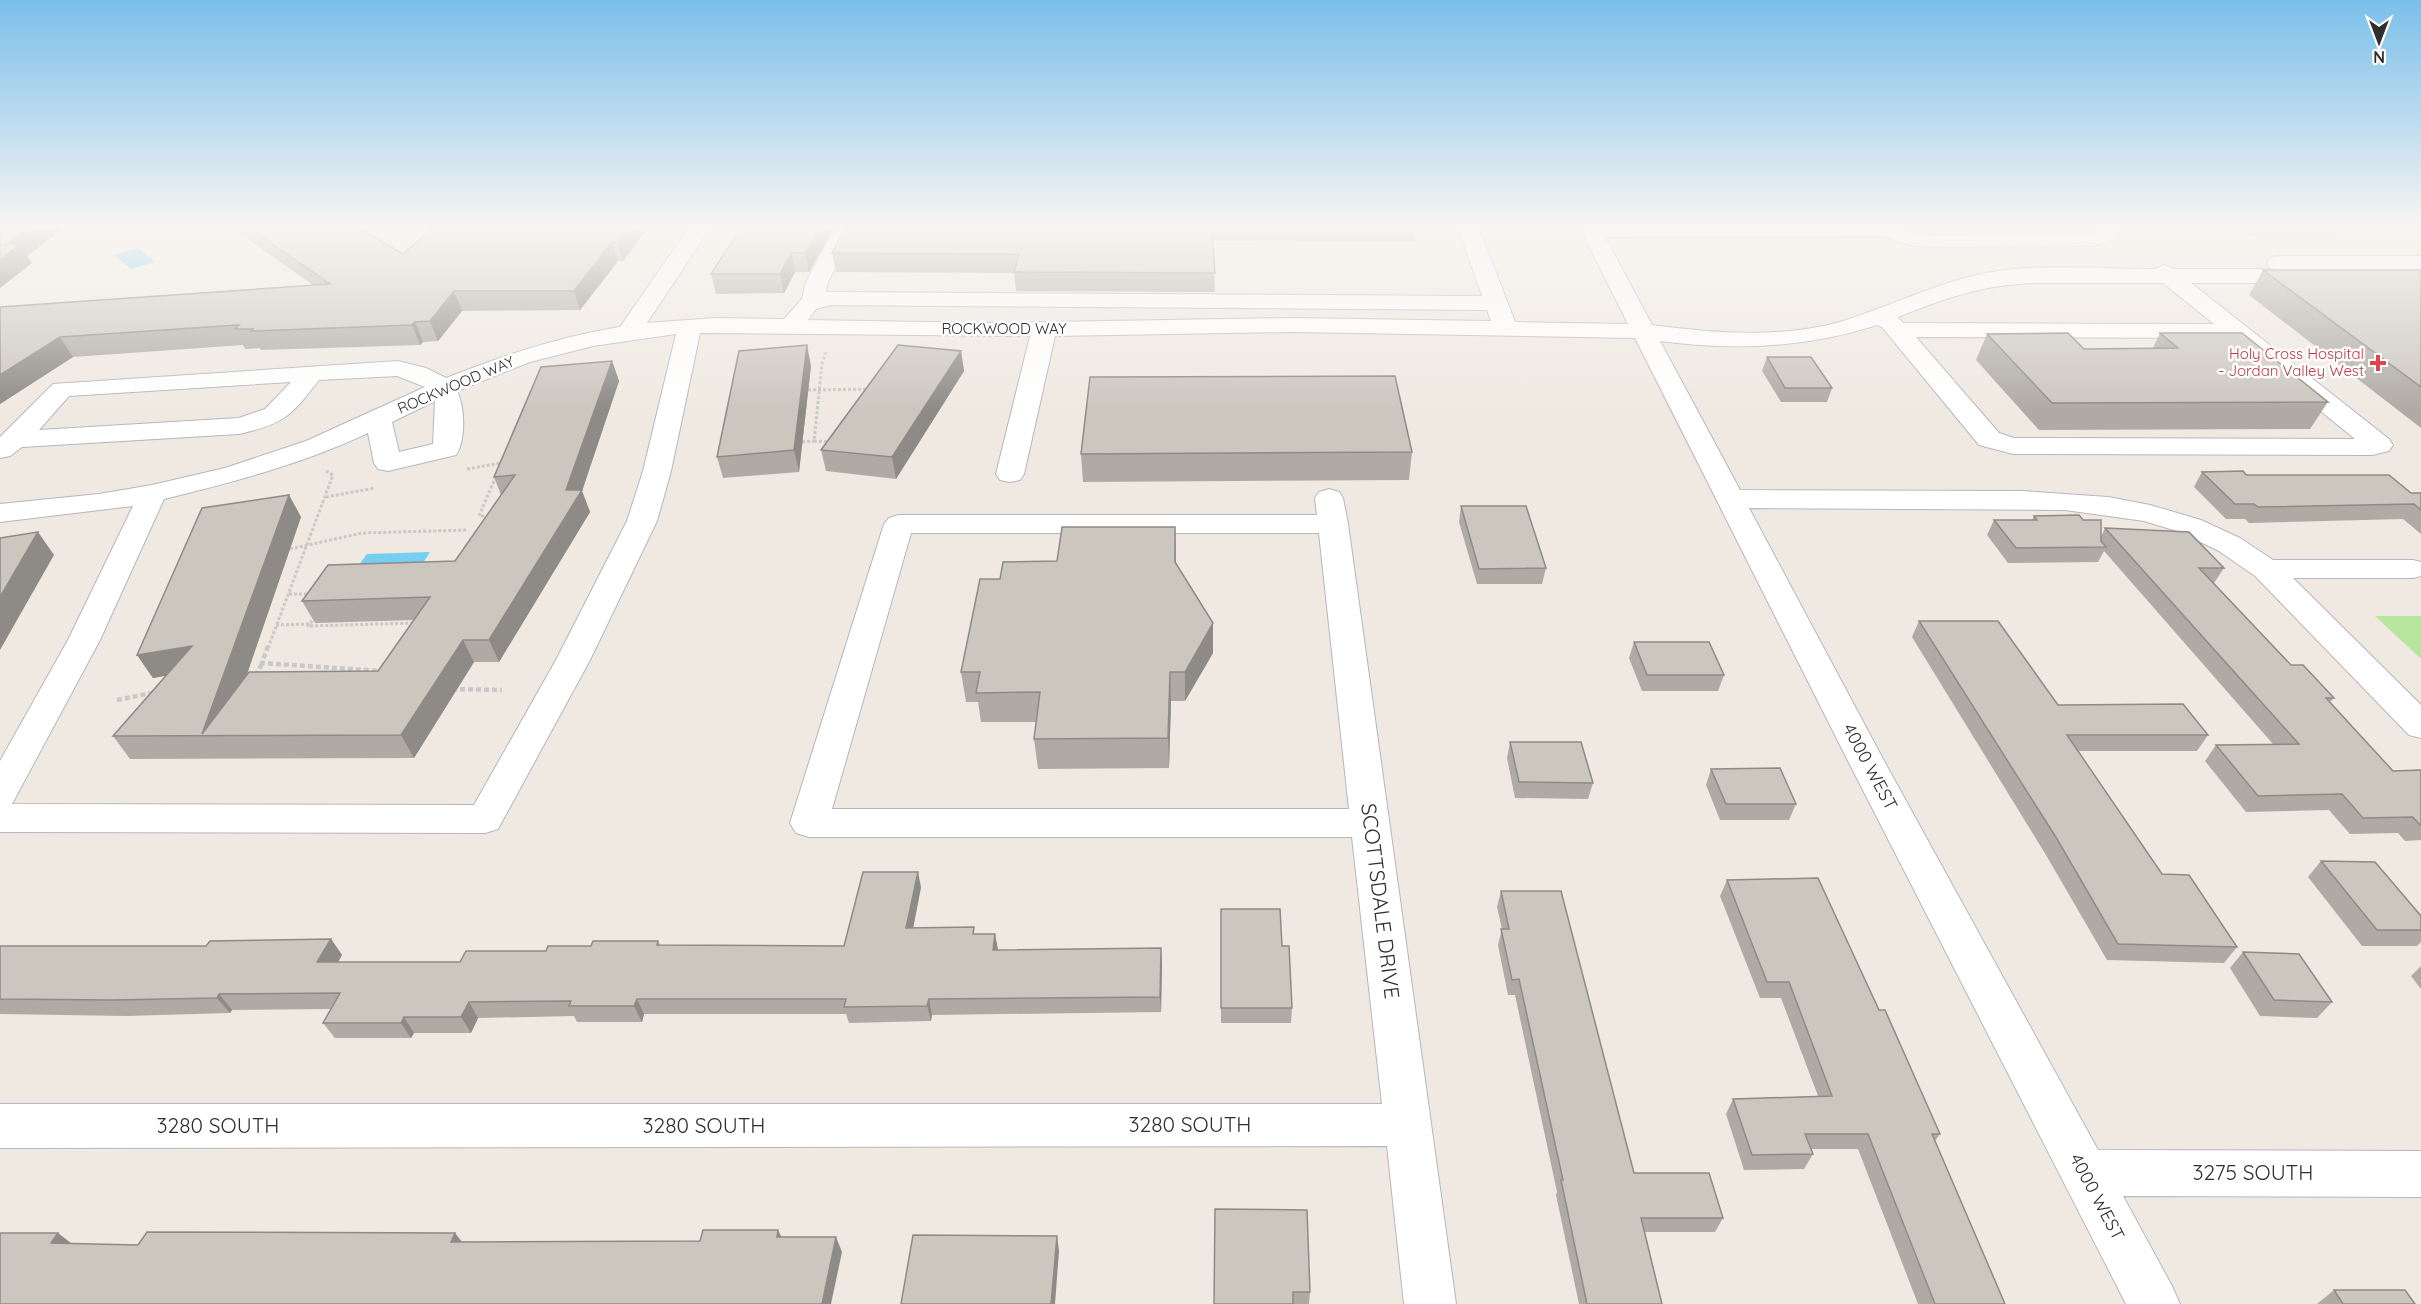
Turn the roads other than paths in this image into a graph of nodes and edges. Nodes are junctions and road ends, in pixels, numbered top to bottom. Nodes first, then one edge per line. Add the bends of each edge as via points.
1 (658, 289) edge
2 (815, 289) edge
3 (1491, 289) edge
4 (1621, 289) edge
5 (1891, 289) edge
6 (1954, 289) edge
7 (2185, 289) edge
8 (812, 303) junction
9 (1496, 303) junction
10 (1887, 323) junction
11 (690, 326) junction
12 (791, 326) junction
13 (1506, 329) junction
14 (1044, 330) junction
15 (1643, 331) junction
16 (2237, 331) junction
17 (629, 332) junction
18 (312, 373) junction
19 (443, 388) junction
20 (378, 420) junction
21 (7, 444) edge
22 (1010, 474) dead end
23 (152, 494) junction
24 (1730, 499) junction
25 (0, 513) edge
26 (2266, 569) junction
27 (2413, 569) dead end
28 (2421, 726) edge
29 (0, 794) edge
30 (0, 818) edge
31 (1370, 823) junction
32 (1408, 1125) junction
33 (0, 1126) edge
34 (2085, 1173) junction
35 (2421, 1173) edge
36 (1430, 1304) edge
37 (2154, 1304) edge

1 - 17 street
2 - 8 street
3 - 9 street
4 - 15 street, 4000 WEST
5 - 15 street via 1810,316 1762,321 1688,321
6 - 10 street
7 - 16 street
8 - 9 street via 831,298
8 - 12 street
9 - 13 street
10 - 15 street via 1772,338 1692,339
10 - 16 street
10 - 16 street via 1980,431 1989,439 2013,446 2379,445
11 - 12 street, ROCKWOOD WAY
11 - 17 street, ROCKWOOD WAY
11 - 30 street via 642,521 573,660 485,819
12 - 14 street, ROCKWOOD WAY
13 - 14 street, ROCKWOOD WAY via 1293,325
13 - 15 street, ROCKWOOD WAY
14 - 22 street
15 - 24 street, 4000 WEST
17 - 19 street, ROCKWOOD WAY via 521,357
18 - 19 street via 398,368 428,375
18 - 21 street via 278,414 255,423
18 - 21 street via 63,389
19 - 20 street, ROCKWOOD WAY
19 - 20 street via 450,404 446,449 388,463
20 - 23 street, ROCKWOOD WAY via 275,461
23 - 25 street, ROCKWOOD WAY
23 - 29 street via 84,640
24 - 26 street via 2074,501 2184,523 2242,550
24 - 34 street, 4000 WEST
26 - 27 street
26 - 28 street
31 - 31 street, SCOTTSDALE DRIVE via 1331,511 899,524 808,823
31 - 32 street, SCOTTSDALE DRIVE
32 - 33 street, 3280 SOUTH
32 - 36 street, SCOTTSDALE DRIVE
34 - 35 street, 3275 SOUTH
34 - 37 street, 4000 WEST

